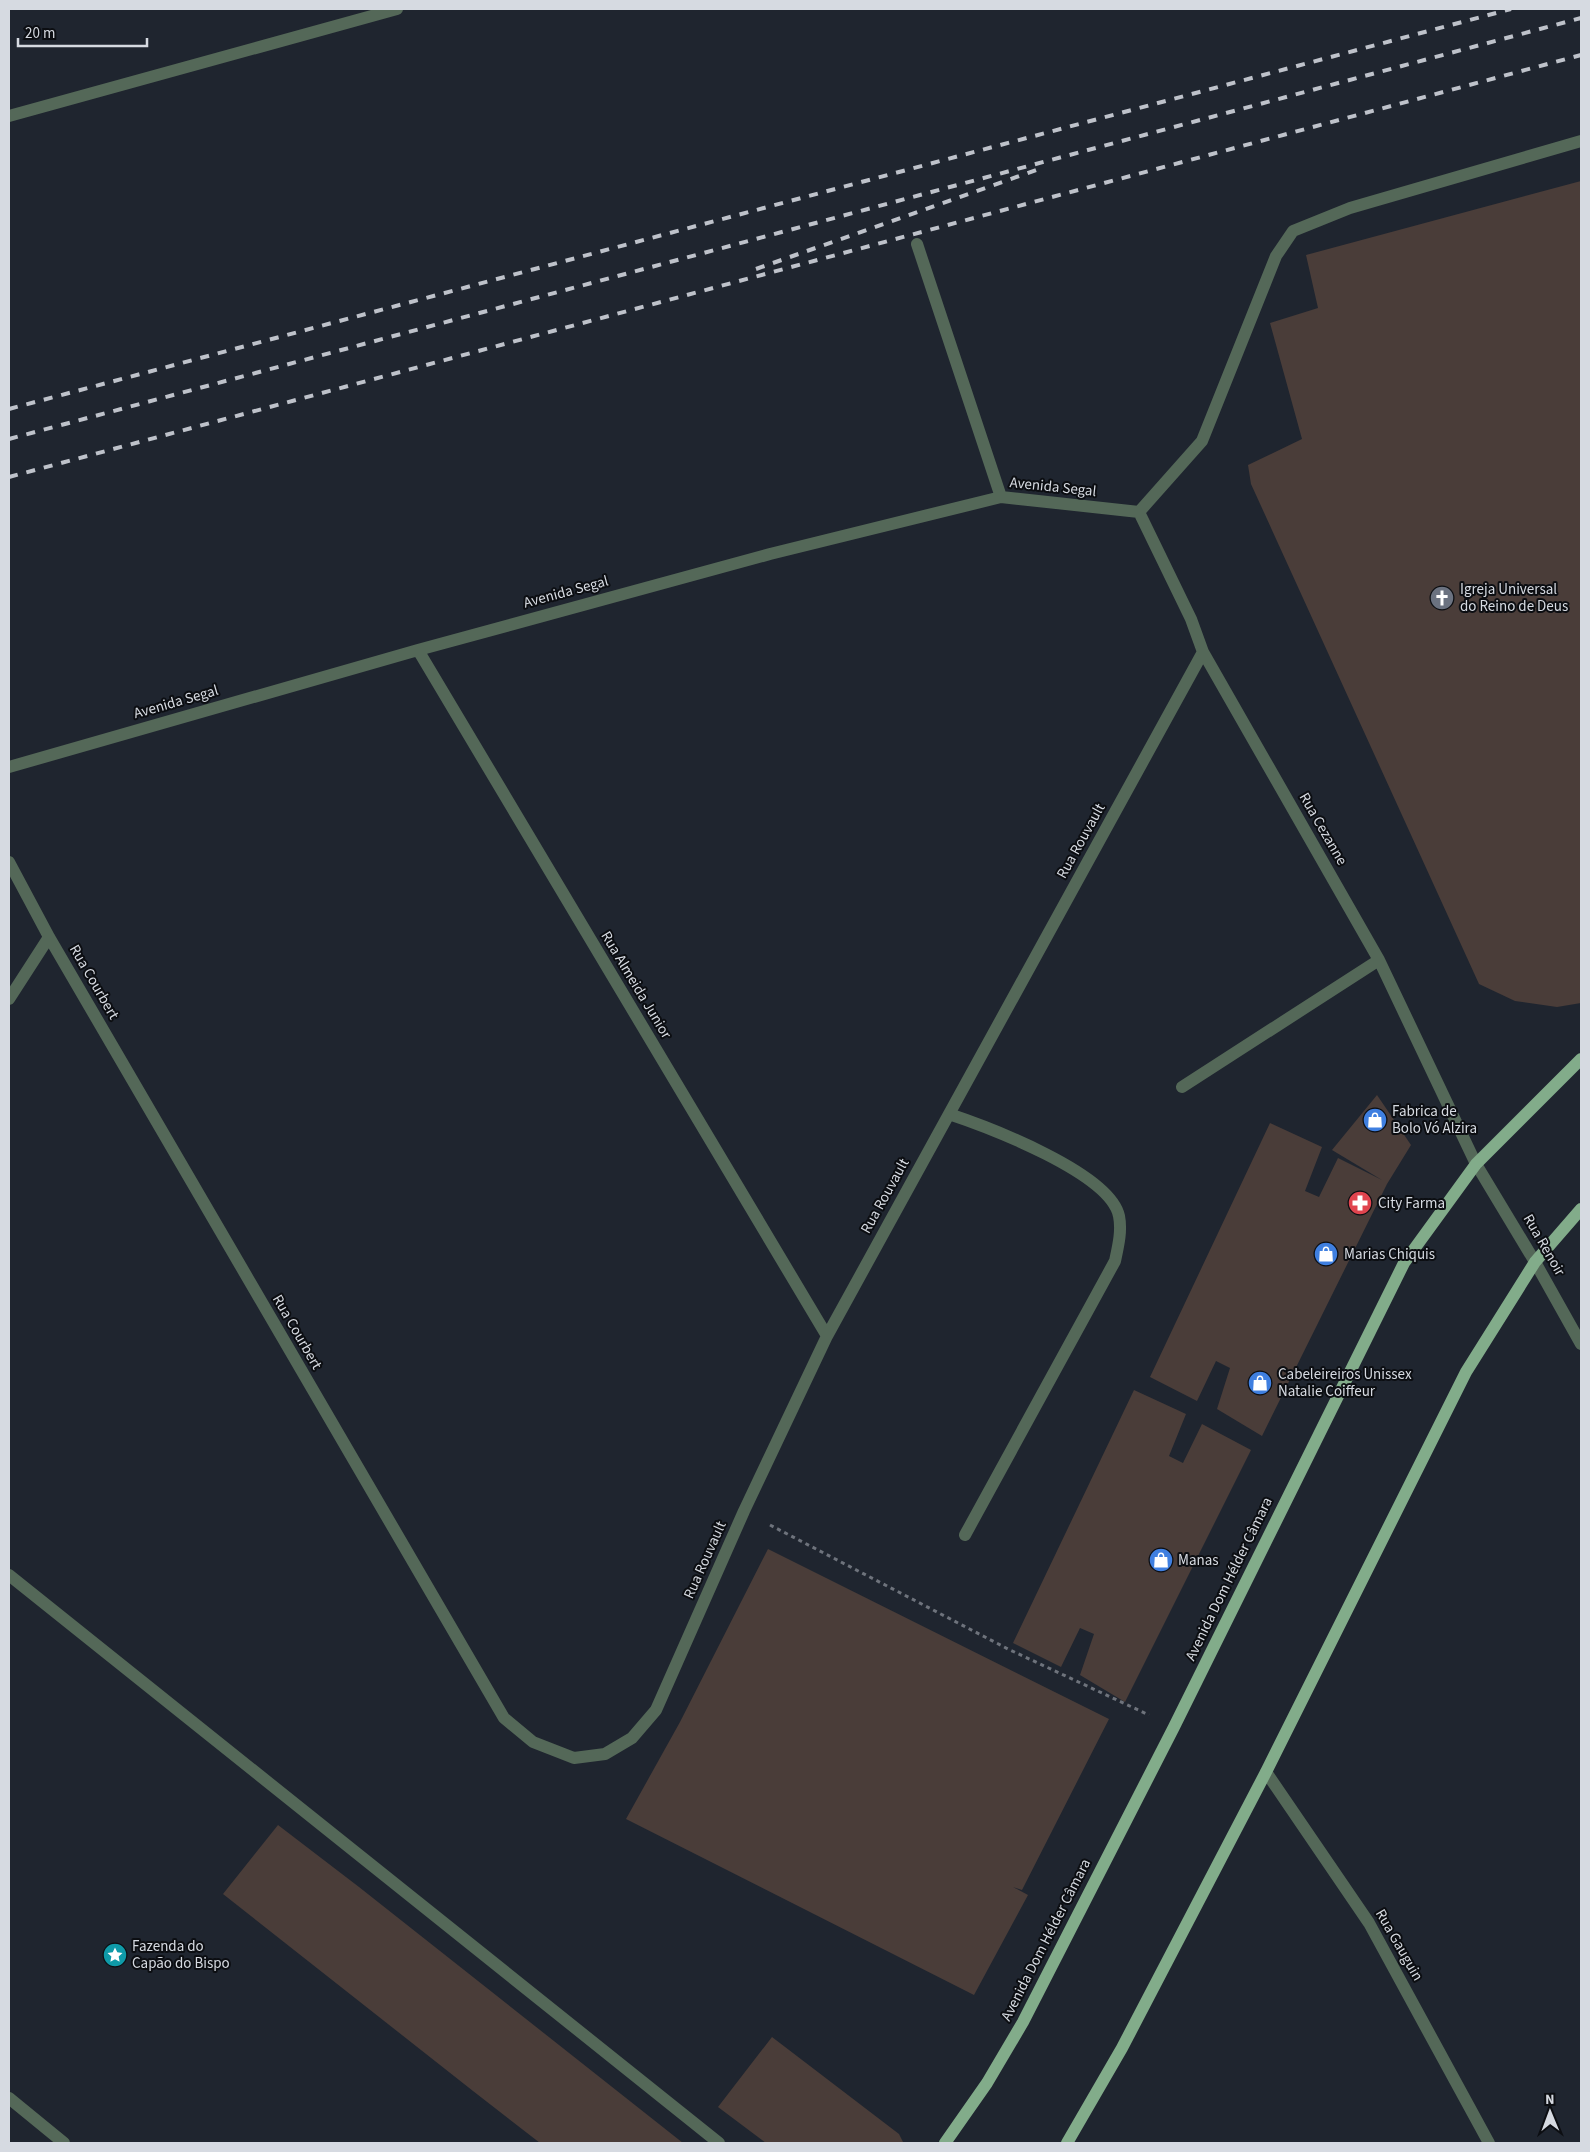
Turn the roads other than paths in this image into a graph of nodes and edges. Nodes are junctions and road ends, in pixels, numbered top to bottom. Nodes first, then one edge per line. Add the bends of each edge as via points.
1 (397, 9) edge
2 (9, 116) edge
3 (1581, 141) edge
4 (917, 244) dead end
5 (1001, 497) junction
6 (1139, 512) junction
7 (418, 650) junction
8 (1203, 652) junction
9 (9, 766) edge
10 (9, 862) edge
11 (49, 937) junction
12 (1379, 960) junction
13 (9, 999) edge
14 (1581, 1059) edge
15 (1182, 1087) dead end
16 (949, 1114) junction
17 (1476, 1164) junction
18 (1581, 1209) edge
19 (1536, 1262) junction
20 (827, 1336) junction
21 (1581, 1344) edge
22 (965, 1535) dead end
23 (9, 1575) edge
24 (605, 1754) joint
25 (1266, 1772) junction
26 (9, 2098) edge
27 (64, 2143) edge
28 (719, 2143) edge
29 (945, 2143) edge
30 (1067, 2143) edge
31 (1489, 2143) edge

1 - 2 street
3 - 6 street via 1360,205 1293,231 1276,256 1202,441
4 - 5 street
5 - 6 street, Avenida Segal
5 - 7 street, Avenida Segal via 770,554
6 - 8 street, Rua Cezanne via 1191,619
7 - 9 street, Avenida Segal
7 - 20 street, Rua Almeida Junior
8 - 12 street, Rua Cezanne
8 - 16 street, Rua Rouvault
10 - 11 street, Rua Courbert
11 - 13 street
11 - 24 street, Rua Courbert via 504,1718 533,1742 574,1758
12 - 15 street
12 - 17 street, Rua Cezanne
14 - 17 main road, Avenida Dom Hélder Câmara
16 - 20 street, Rua Rouvault
16 - 22 street via 981,1125 1078,1171 1104,1191 1119,1214 1120,1236 1115,1262
17 - 19 street, Rua Renoir
17 - 29 main road, Avenida Dom Hélder Câmara via 1404,1263 1174,1727 1023,2022 987,2083
18 - 19 main road
19 - 21 street, Rua Renoir
19 - 25 main road via 1466,1372
20 - 24 street, Rua Rouvault via 744,1511 656,1710 632,1738
23 - 28 street
25 - 30 main road via 1122,2048
25 - 31 street, Rua Gauguin via 1370,1923
26 - 27 street

